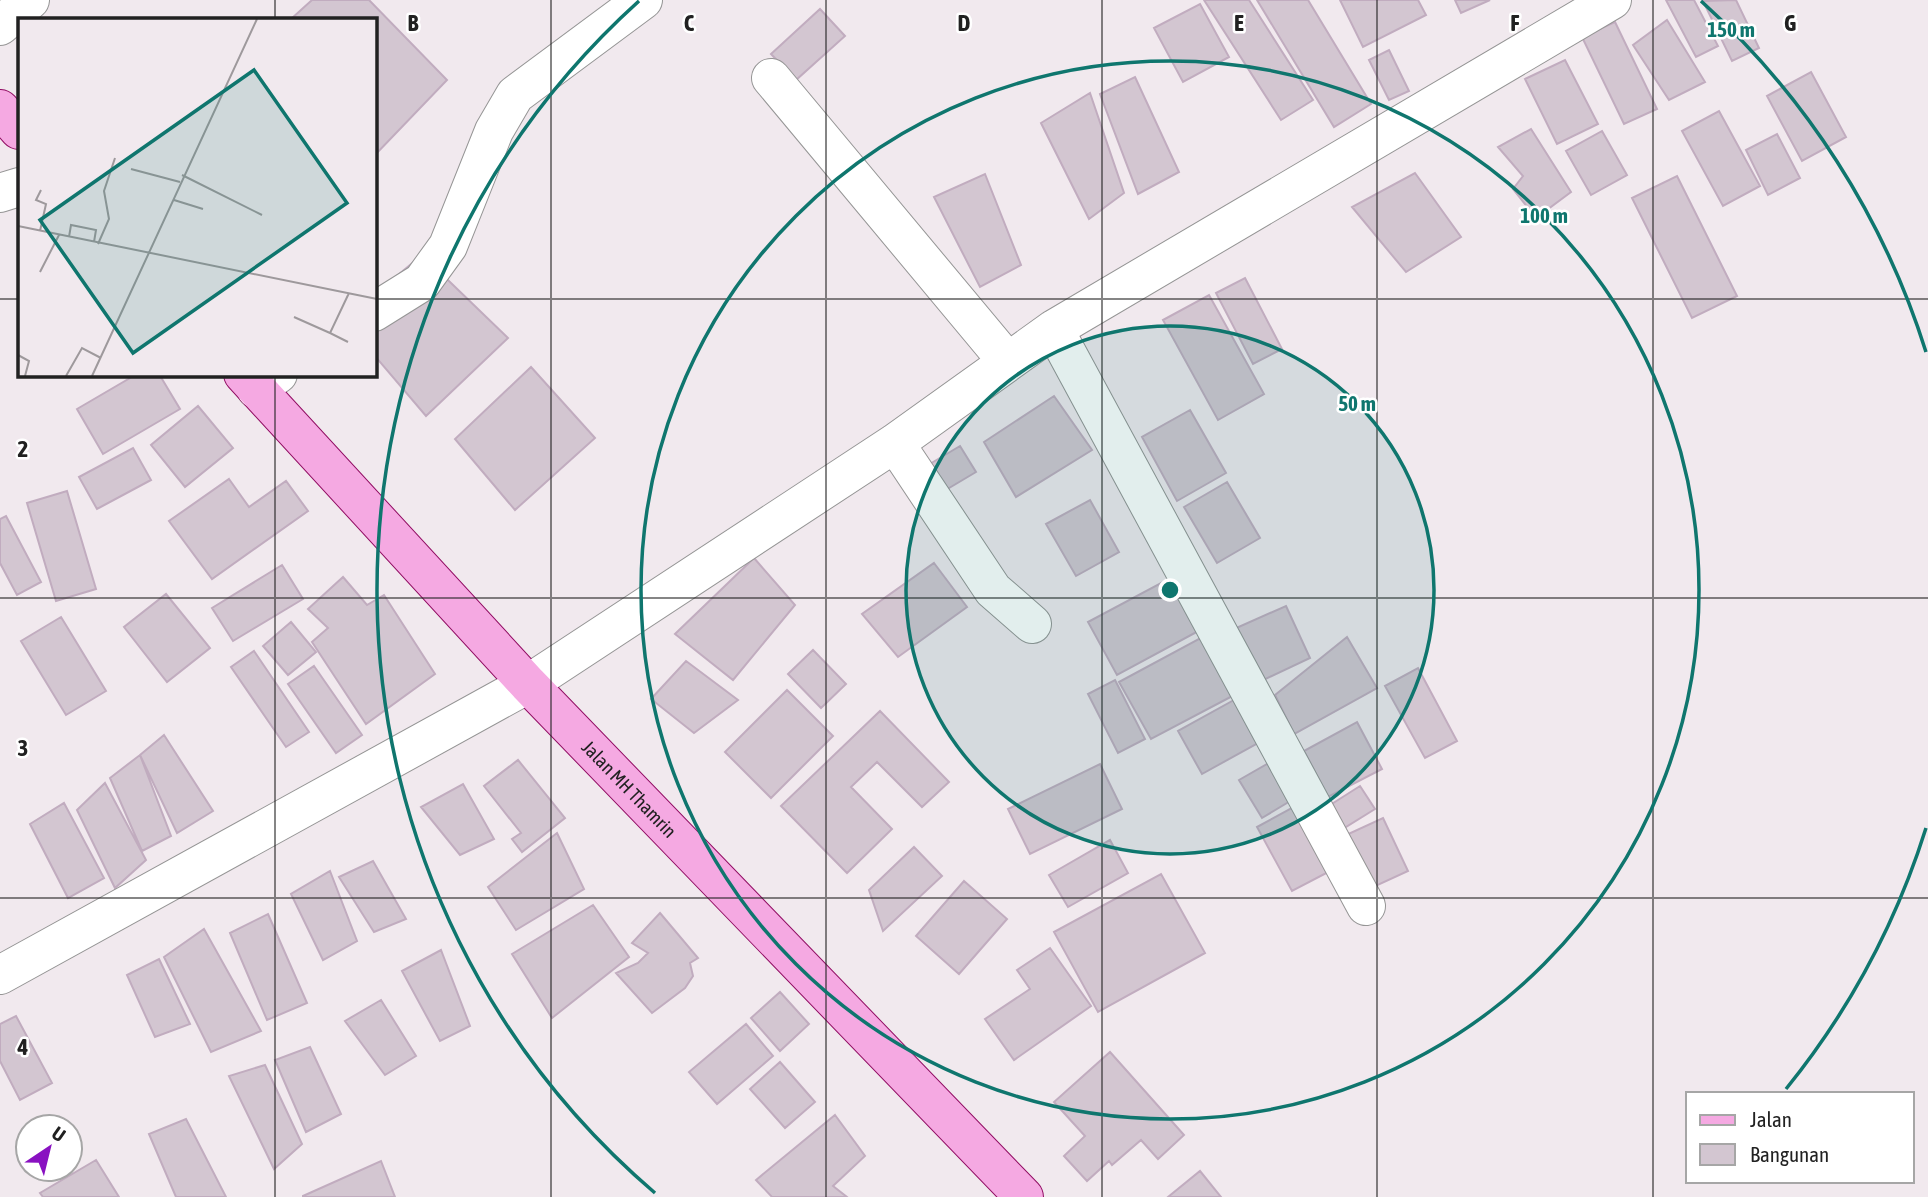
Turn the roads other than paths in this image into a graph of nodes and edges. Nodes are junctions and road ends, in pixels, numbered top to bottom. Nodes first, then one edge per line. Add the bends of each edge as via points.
1 (30, 0) edge
2 (643, 0) edge
3 (1612, 0) edge
4 (0, 26) edge
5 (771, 78) dead end
6 (0, 109) edge
7 (18, 129) edge
8 (18, 187) edge
9 (0, 193) edge
10 (376, 311) edge
11 (1054, 329) junction
12 (1006, 361) junction
13 (259, 379) edge
14 (895, 443) junction
15 (1032, 624) dead end
16 (528, 684) junction
17 (1366, 906) dead end
18 (0, 975) edge
19 (1024, 1197) edge

1 - 4 street
2 - 10 street via 515,95 494,131 448,246 422,282
3 - 11 street
5 - 12 street
6 - 7 main road
8 - 9 street
11 - 12 street
11 - 17 street
12 - 14 street
13 - 16 main road, Jalan MH Thamrin
14 - 15 street via 993,590
14 - 16 street
16 - 18 street
16 - 19 main road, Jalan MH Thamrin

